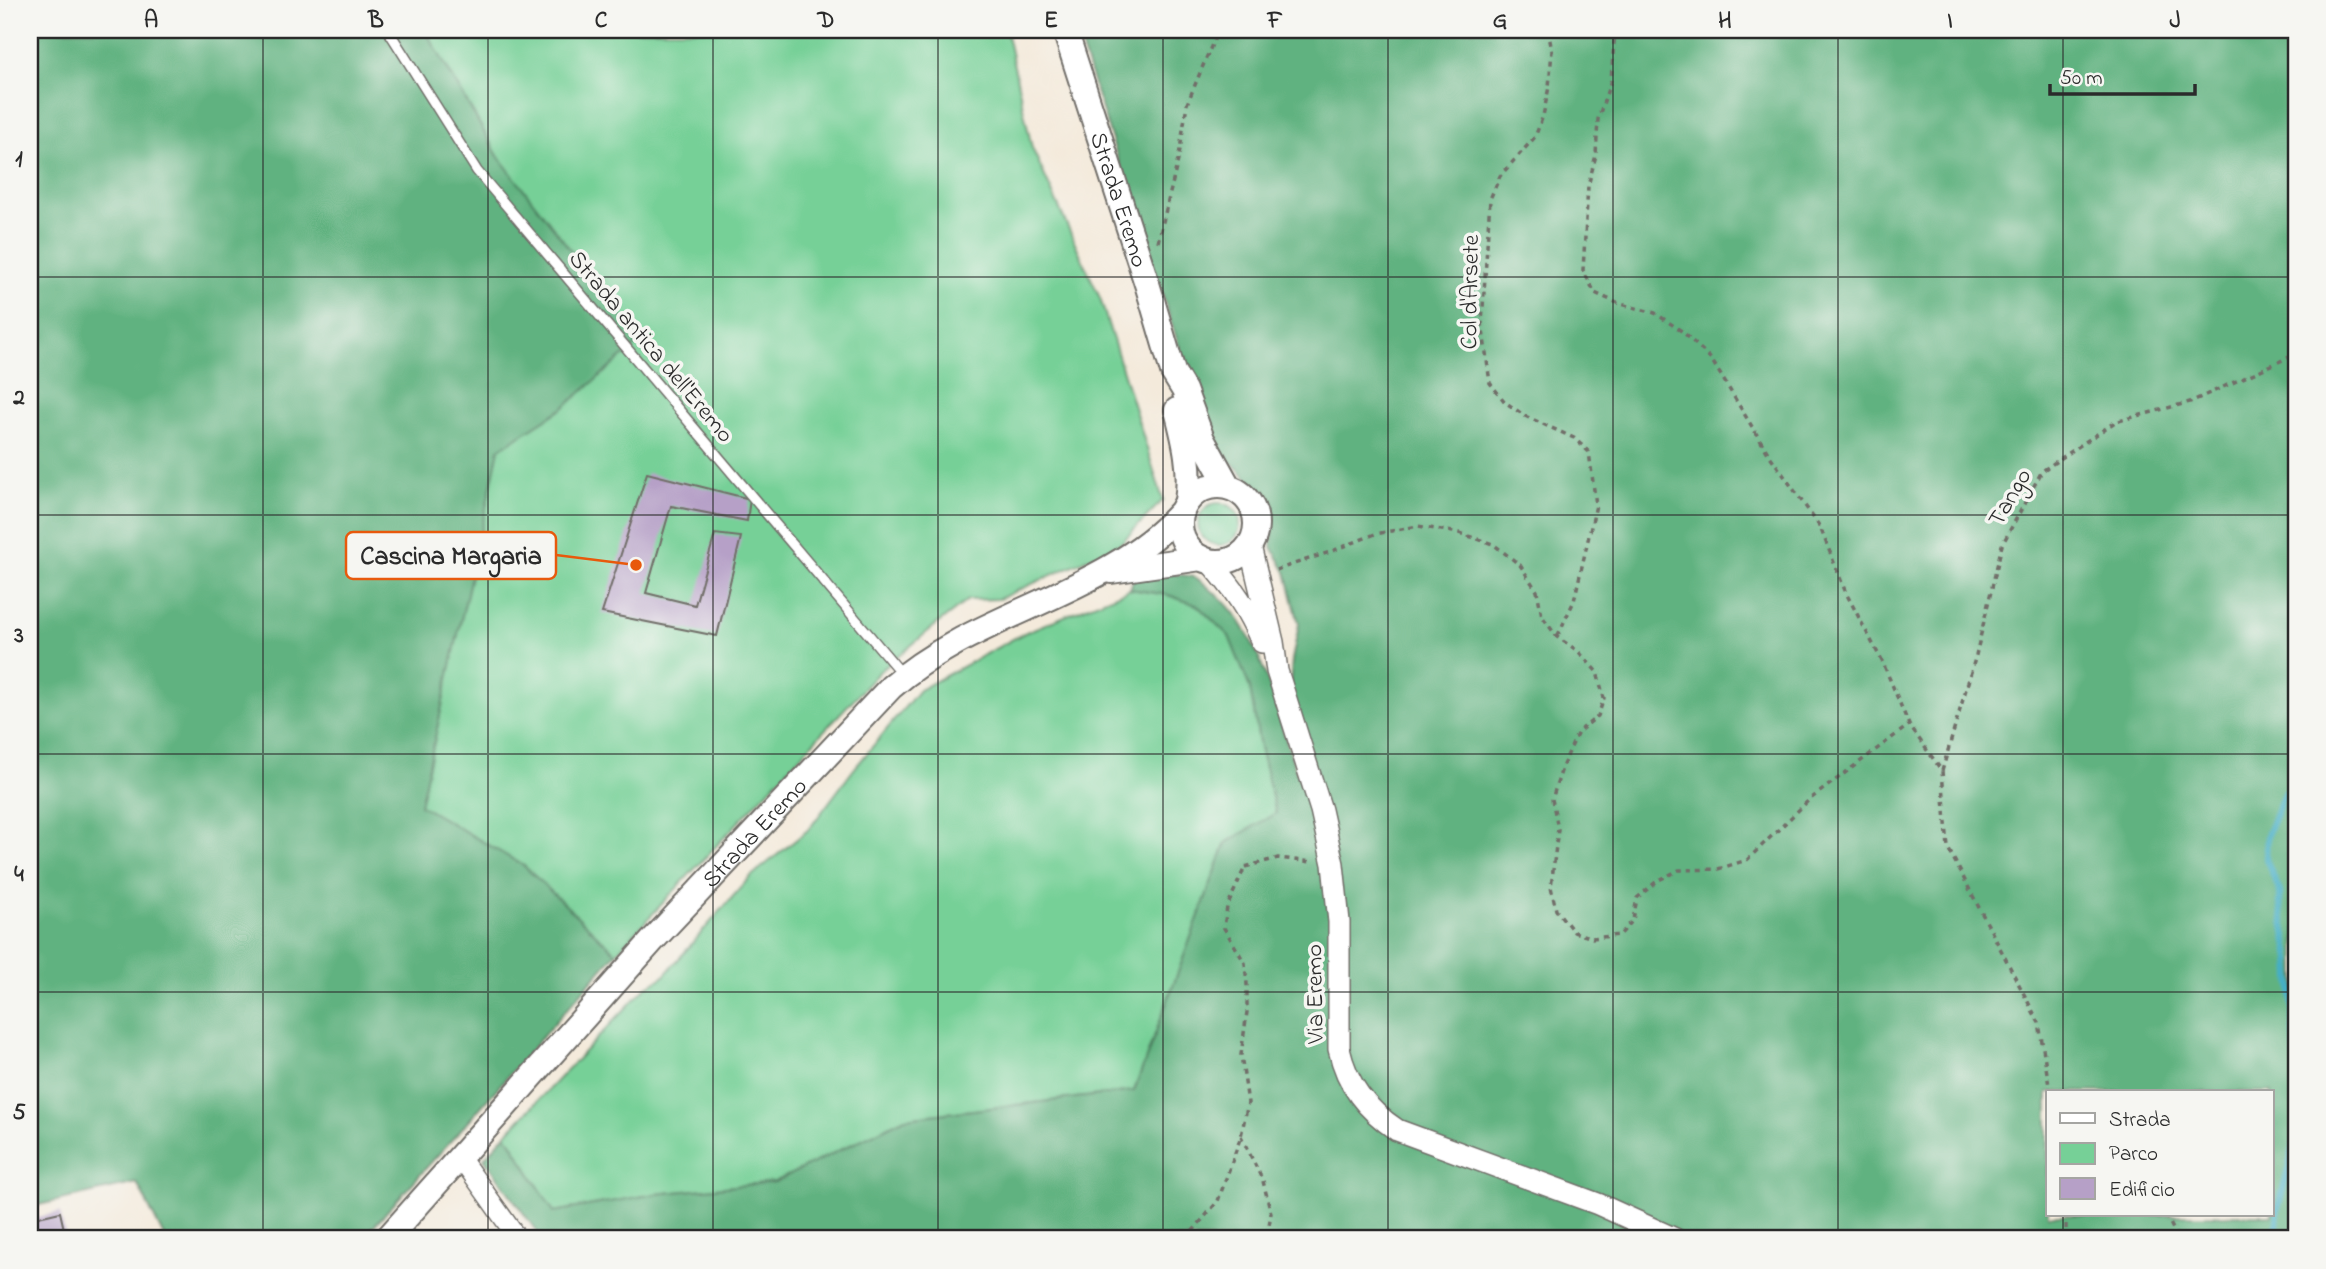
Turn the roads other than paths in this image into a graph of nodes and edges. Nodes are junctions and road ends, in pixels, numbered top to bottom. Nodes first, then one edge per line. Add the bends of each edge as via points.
1 (388, 30) edge
2 (1065, 30) edge
3 (1173, 372) junction
4 (1228, 486) junction
5 (1184, 506) junction
6 (1250, 546) junction
7 (1205, 560) junction
8 (1100, 573) junction
9 (1277, 671) junction
10 (904, 676) junction
11 (460, 1157) junction
12 (387, 1239) edge
13 (518, 1239) edge
14 (1675, 1239) edge

1 - 10 lane, Strada antica dell'Eremo via 477,171
2 - 3 main road, Strada Eremo
3 - 4 main road, Strada Eremo
3 - 5 main road, Strada Eremo via 1171,388 1191,480
4 - 5 main road via 1204,488
4 - 6 main road via 1249,500 1255,511 1256,535
5 - 7 main road via 1180,522 1185,544
5 - 8 main road, Strada Eremo via 1167,527
6 - 7 main road via 1231,561
6 - 9 street, Via Eremo
7 - 8 main road, Strada Eremo
7 - 9 street, Via Eremo via 1233,587 1248,610
8 - 10 main road, Strada Eremo via 947,647
9 - 14 street, Via Eremo via 1321,810 1333,864 1339,922 1339,1049 1355,1092 1397,1130 1598,1204
10 - 11 main road, Strada Eremo via 652,941
11 - 12 main road, Strada Eremo
11 - 13 street

